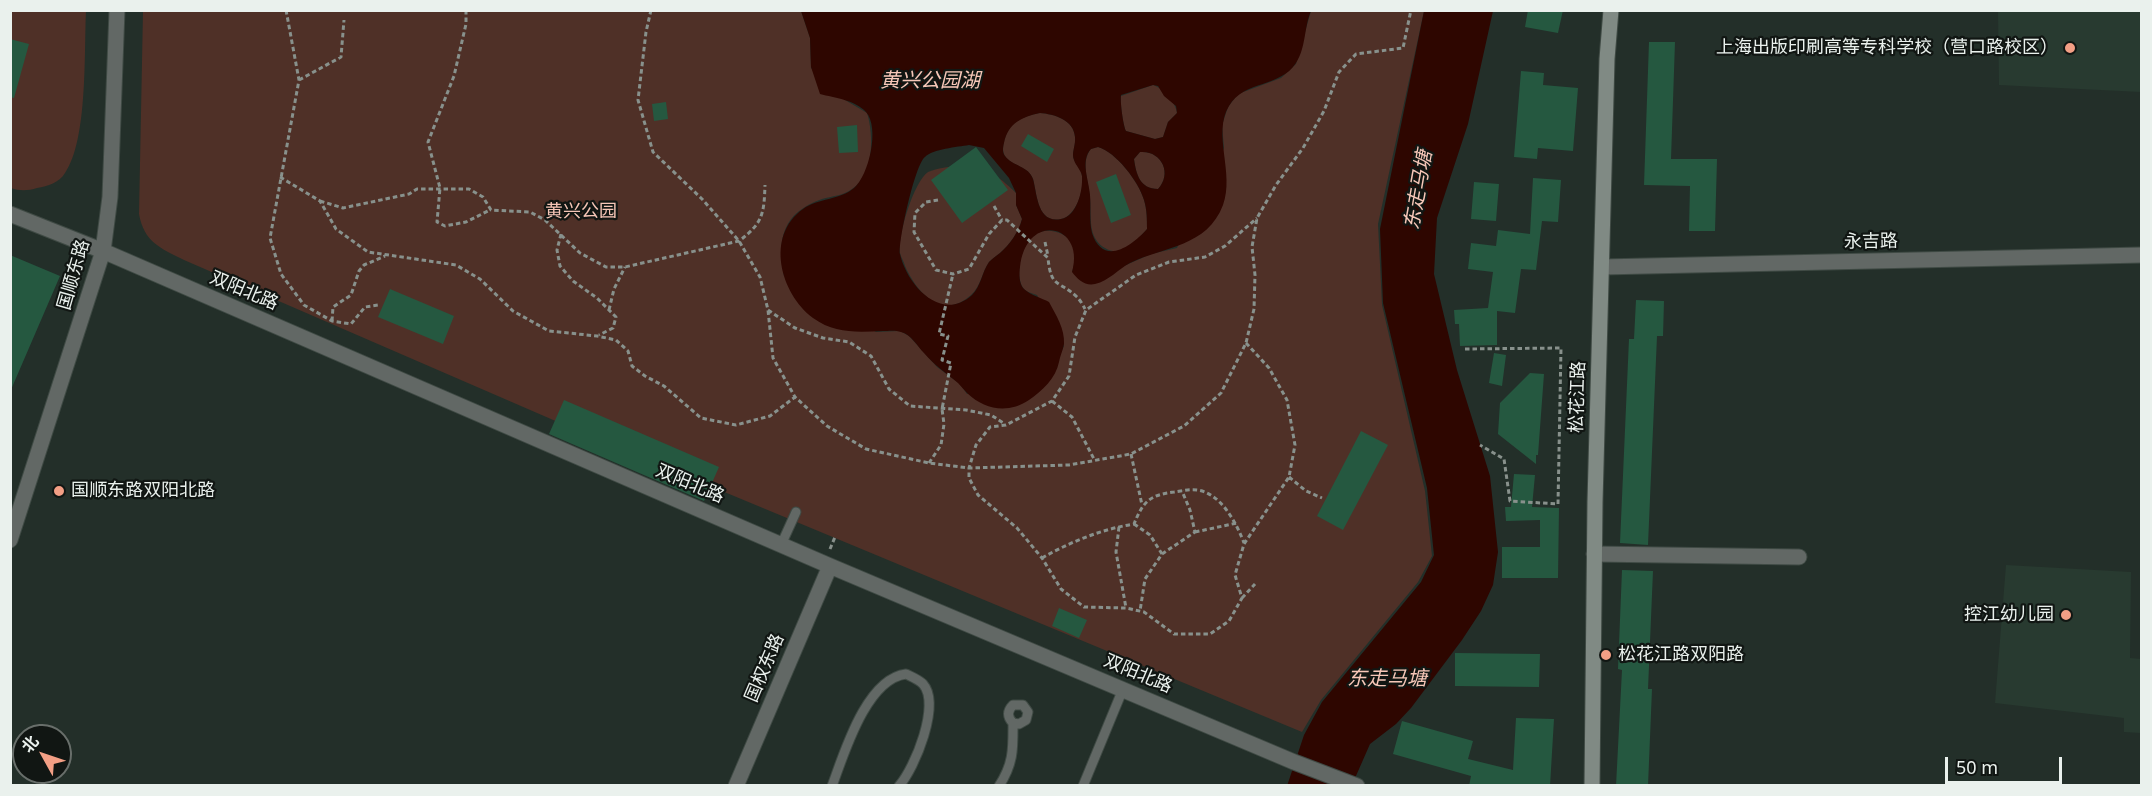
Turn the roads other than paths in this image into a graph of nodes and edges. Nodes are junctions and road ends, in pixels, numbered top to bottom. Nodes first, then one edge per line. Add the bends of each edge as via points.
1 (117, 10) edge
2 (1611, 10) edge
3 (10, 214) edge
4 (103, 251) junction
5 (2142, 255) edge
6 (1602, 267) junction
7 (796, 512) dead end
8 (10, 540) edge
9 (782, 545) junction
10 (1594, 554) junction
11 (1799, 556) dead end
12 (830, 566) junction
13 (1123, 689) junction
14 (1013, 723) dead end
15 (1355, 785) edge
16 (736, 786) edge
17 (832, 786) edge
18 (900, 786) edge
19 (999, 786) edge
20 (1083, 786) edge
21 (1592, 786) edge

1 - 4 street, 国顺东路 via 110,197
2 - 6 main road, 松花江路
3 - 4 street, 双阳北路
4 - 8 street, 国顺东路
4 - 9 street, 双阳北路
5 - 6 street, 永吉路
6 - 10 main road, 松花江路
7 - 9 lane
9 - 12 street, 双阳北路
10 - 11 street
10 - 21 main road, 松花江路
12 - 13 street, 双阳北路
12 - 16 street, 国权东路
13 - 15 street, 双阳北路
13 - 20 lane
14 - 19 lane via 1011,767
17 - 18 lane via 865,709 891,678 906,674 927,690 928,701 926,730 915,763

